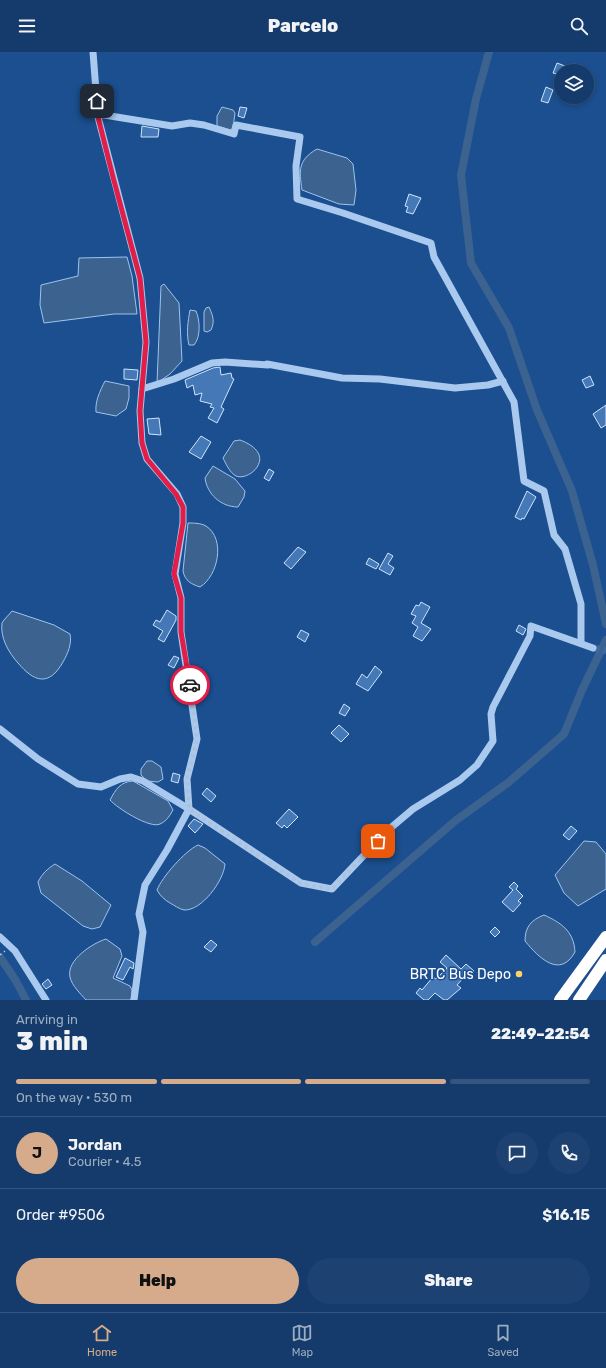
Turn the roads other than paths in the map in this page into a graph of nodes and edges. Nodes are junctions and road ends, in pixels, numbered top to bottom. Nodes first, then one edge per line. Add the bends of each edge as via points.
1 (93, 52) edge
2 (98, 114) junction
3 (503, 381) junction
4 (142, 389) junction
5 (581, 644) junction
6 (593, 648) tunnel mouth
7 (0, 729) edge
8 (189, 809) junction
9 (0, 937) edge
10 (606, 937) edge
11 (606, 960) edge
12 (46, 1000) edge
13 (134, 1000) edge
14 (560, 1000) edge
15 (579, 1000) edge

1 - 2 street
2 - 3 street via 172,126 190,123 204,125 234,134 236,125 242,125 300,137 296,166 297,199 431,242 434,257
2 - 4 street via 140,278 146,342
3 - 4 street via 455,388 380,379 342,378 268,364 225,362 212,363
3 - 5 street via 514,402 524,481 544,491 554,536 565,549 580,604
4 - 8 street via 142,443 147,459 176,494 183,507 183,523 174,574 181,598 181,632 197,739 187,779
5 - 6 street
5 - 8 street via 531,626 530,636 493,706 493,741 485,755 460,780 413,809 392,827 332,889 301,884
7 - 8 street via 38,760 78,784 101,787 131,777 143,781
8 - 13 street via 145,885 139,914 143,932
9 - 12 street via 15,951
10 - 14 highway
11 - 15 highway

